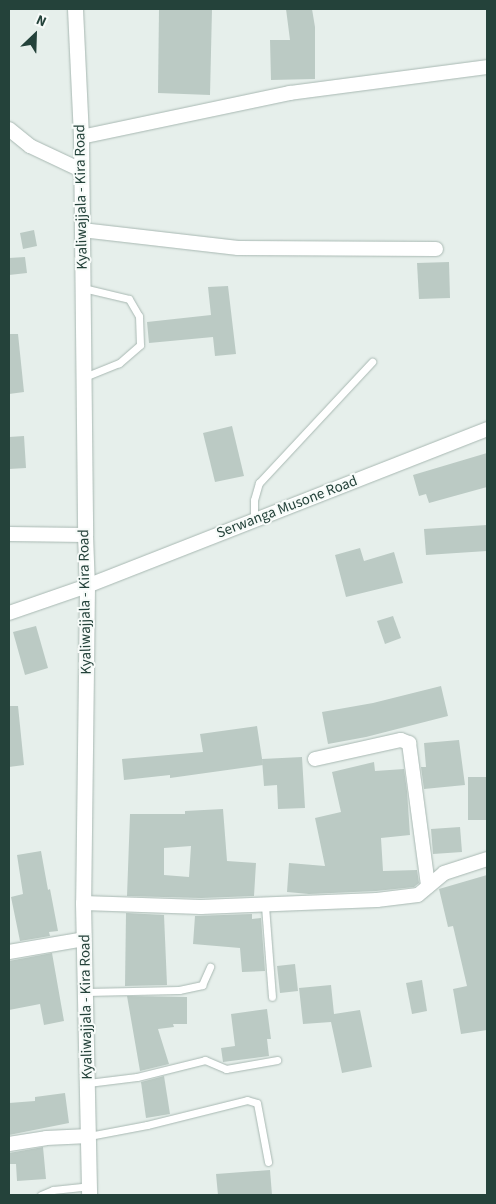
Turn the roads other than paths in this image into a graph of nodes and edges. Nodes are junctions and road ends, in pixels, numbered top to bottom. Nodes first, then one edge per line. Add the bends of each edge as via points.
1 (75, 9) edge
2 (487, 67) edge
3 (9, 129) edge
4 (81, 137) junction
5 (81, 170) junction
6 (82, 230) junction
7 (436, 250) dead end
8 (82, 288) junction
9 (372, 362) dead end
10 (83, 378) junction
11 (487, 430) edge
12 (254, 520) junction
13 (9, 534) edge
14 (85, 535) junction
15 (87, 586) junction
16 (9, 613) edge
17 (315, 759) dead end
18 (487, 859) edge
19 (428, 886) junction
20 (84, 903) junction
21 (265, 906) junction
22 (84, 940) junction
23 (9, 952) edge
24 (210, 967) dead end
25 (86, 992) junction
26 (272, 997) dead end
27 (276, 1060) dead end
28 (88, 1083) junction
29 (89, 1136) junction
30 (9, 1144) edge
31 (268, 1162) dead end
32 (89, 1191) edge
33 (41, 1195) edge

1 - 4 street, Kyaliwajjala - Kira Road
2 - 4 street via 290,93
3 - 5 street via 30,146
4 - 5 street, Kyaliwajjala - Kira Road
5 - 6 street, Kyaliwajjala - Kira Road
6 - 7 street via 238,248
6 - 8 street, Kyaliwajjala - Kira Road
8 - 10 street, Kyaliwajjala - Kira Road
8 - 10 lane via 129,299 139,316 140,345 119,363
9 - 12 lane via 259,483 254,500
10 - 14 street, Kyaliwajjala - Kira Road
11 - 12 street, Serwanga Musone Road
12 - 15 street, Serwanga Musone Road
13 - 14 street
14 - 15 street, Kyaliwajjala - Kira Road
15 - 16 street, Serwanga Musone Road
15 - 20 street, Kyaliwajjala - Kira Road
17 - 19 street via 401,740 409,744
18 - 19 street via 444,874
19 - 21 street via 418,895
20 - 21 street
20 - 22 street, Kyaliwajjala - Kira Road
21 - 26 lane
22 - 23 street
22 - 25 street, Kyaliwajjala - Kira Road
24 - 25 lane via 202,985 179,990
25 - 28 street, Kyaliwajjala - Kira Road
27 - 28 lane via 226,1069 206,1060 137,1077
28 - 29 street, Kyaliwajjala - Kira Road
29 - 30 street
29 - 31 lane via 247,1100 257,1103
29 - 32 street, Kyaliwajjala - Kira Road
32 - 33 lane via 53,1190

